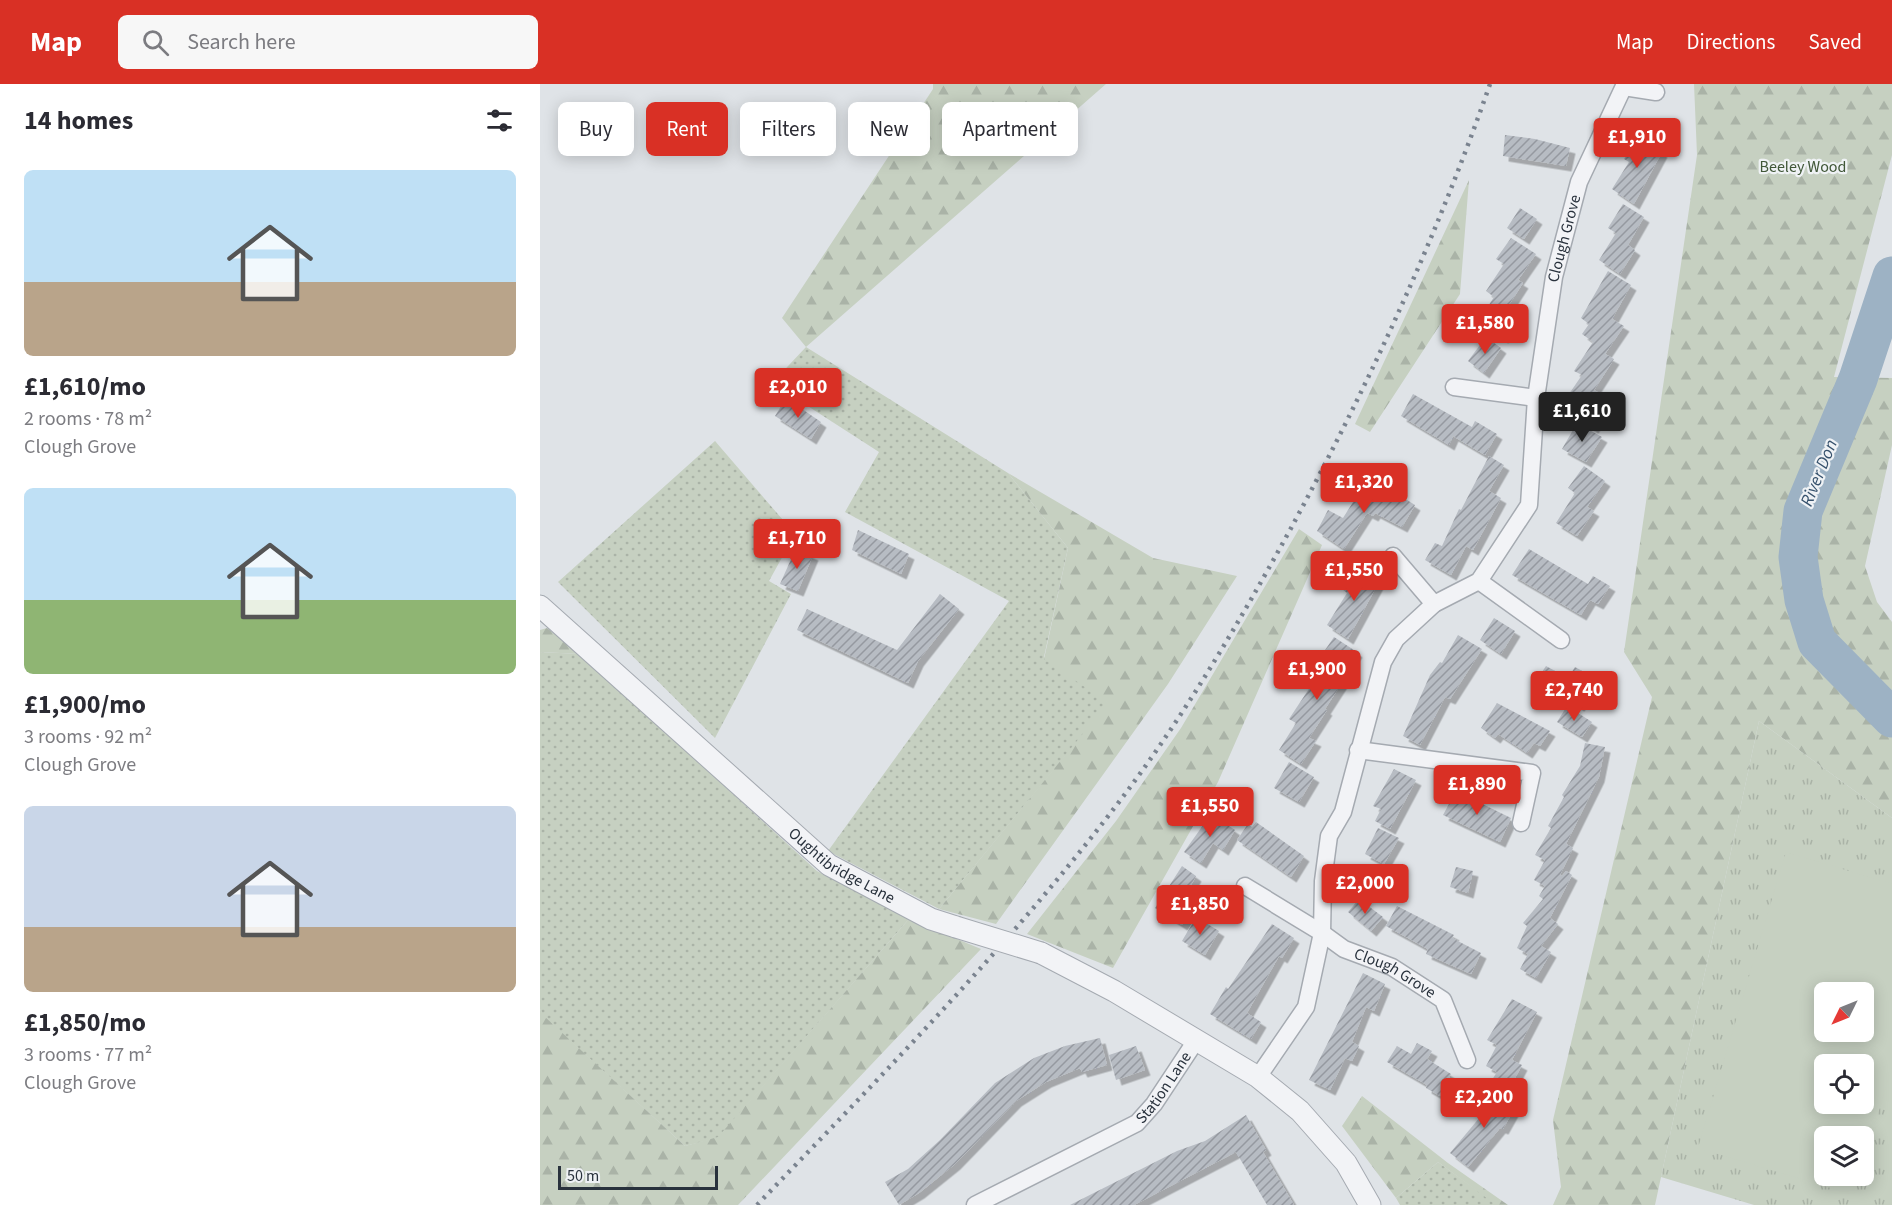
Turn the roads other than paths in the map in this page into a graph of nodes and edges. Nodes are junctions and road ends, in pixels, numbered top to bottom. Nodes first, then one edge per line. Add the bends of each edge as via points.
1 (1624, 85) edge
2 (1656, 92) dead end
3 (1454, 387) dead end
4 (1536, 398) junction
5 (1393, 556) dead end
6 (1479, 581) junction
7 (1434, 604) junction
8 (540, 606) edge
9 (1561, 640) dead end
10 (1358, 750) junction
11 (1521, 823) dead end
12 (1245, 886) dead end
13 (1322, 933) junction
14 (1195, 1042) junction
15 (1467, 1060) dead end
16 (1258, 1077) junction
17 (975, 1205) edge
18 (1370, 1205) edge

1 - 2 street, Clough Grove
1 - 4 street, Clough Grove via 1579,182 1554,277
3 - 4 street
4 - 6 street, Clough Grove via 1529,505
5 - 7 street
6 - 7 street, Clough Grove
6 - 9 street
7 - 10 street, Clough Grove via 1396,639 1383,662
8 - 14 street, Oughtibridge Lane, bridge via 829,865 932,919 1041,953 1114,991
10 - 11 street via 1532,773
10 - 13 street, Clough Grove via 1342,812 1329,836
12 - 13 street, Clough Grove
13 - 15 street, Clough Grove via 1344,950 1392,967 1443,1000
13 - 16 street, Clough Grove via 1306,1007
14 - 16 street, Station Lane
14 - 17 street, Station Lane via 1137,1123
16 - 18 street, Station Lane via 1300,1111 1346,1163

